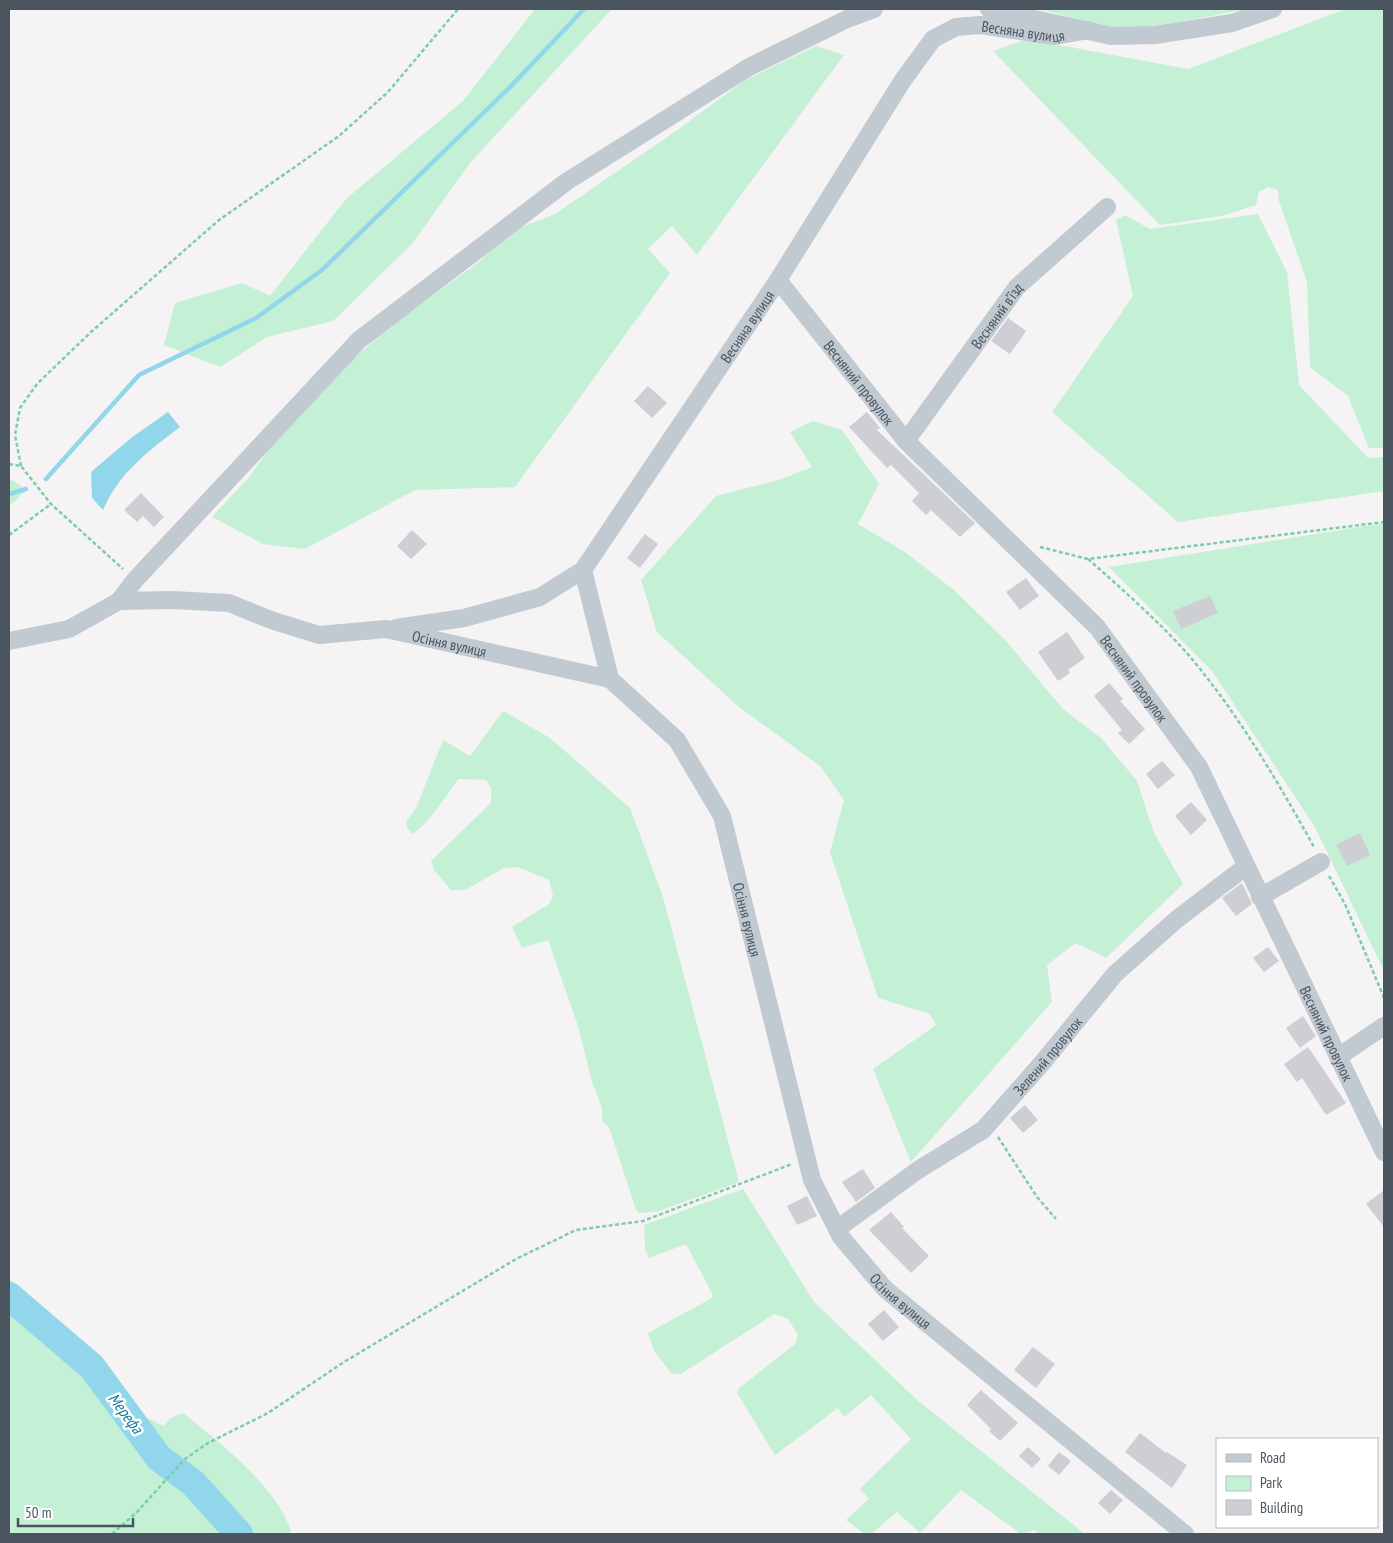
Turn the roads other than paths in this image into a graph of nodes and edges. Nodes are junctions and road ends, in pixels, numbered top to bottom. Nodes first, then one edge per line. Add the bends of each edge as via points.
1 (874, 9) edge
2 (989, 9) edge
3 (1273, 9) edge
4 (1089, 30) junction
5 (1107, 207) dead end
6 (778, 280) junction
7 (906, 441) junction
8 (583, 570) junction
9 (119, 601) junction
10 (386, 629) junction
11 (9, 642) edge
12 (610, 679) junction
13 (1322, 862) road end
14 (1245, 867) junction
15 (1260, 897) junction
16 (1384, 1026) edge
17 (1338, 1057) junction
18 (1384, 1152) edge
19 (837, 1229) junction
20 (1184, 1534) edge

1 - 9 street via 846,19 749,67 566,182 359,340
2 - 4 street
3 - 4 street via 1232,23 1154,35 1111,36
4 - 6 street, Весняна вулиця via 1055,36 980,25 956,27 932,39
5 - 7 street, Весняний в’їзд via 1017,286
6 - 7 street, Весняний провулок
6 - 8 street, Весняна вулиця
7 - 14 street, Весняний провулок via 1097,627 1199,768
8 - 10 street, Весняна вулиця via 540,597 464,618
8 - 12 street
9 - 10 street, Осіння вулиця via 229,603 319,635
9 - 11 street via 69,628
10 - 12 street, Осіння вулиця
12 - 19 street, Осіння вулиця via 677,740 722,816 806,1159 812,1180
13 - 15 street
14 - 15 street, Весняний провулок
14 - 19 street, Зелений провулок via 1176,920 1115,974 983,1130 918,1170
15 - 17 street, Весняний провулок
16 - 17 street
17 - 18 street, Весняний провулок
19 - 20 street, Осіння вулиця via 886,1289

